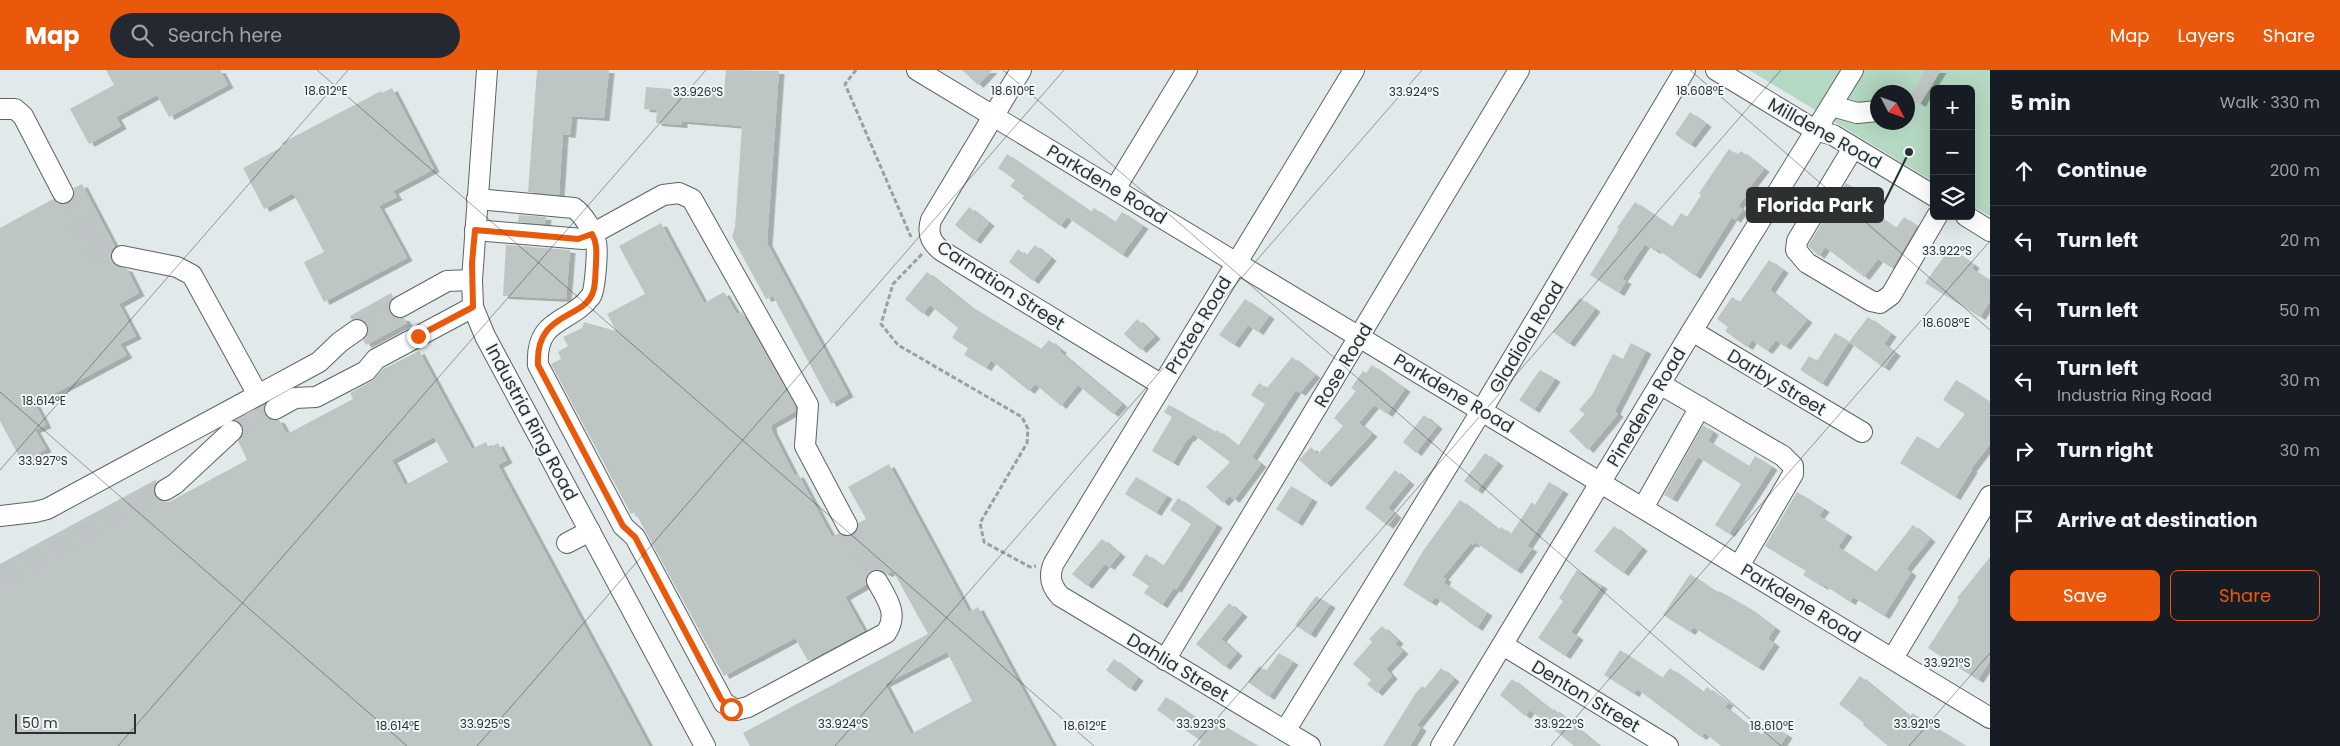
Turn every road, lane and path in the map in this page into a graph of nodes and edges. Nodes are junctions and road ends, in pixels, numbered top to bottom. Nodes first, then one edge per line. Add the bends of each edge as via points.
1 (487, 70) edge
2 (856, 70) edge
3 (917, 70) edge
4 (1021, 70) edge
5 (1187, 70) edge
6 (1354, 70) edge
7 (1519, 70) edge
8 (1685, 70) edge
9 (1716, 70) edge
10 (1853, 70) edge
11 (1832, 106) junction
12 (0, 109) edge
13 (1870, 112) edge
14 (993, 116) junction
15 (1815, 130) junction
16 (1854, 148) junction
17 (1115, 189) junction
18 (63, 193) tunnel mouth
19 (1930, 194) edge
20 (477, 199) junction
21 (1935, 220) edge
22 (1972, 220) edge
23 (475, 230) junction
24 (1990, 231) edge
25 (592, 234) junction
26 (933, 242) junction
27 (122, 256) tunnel mouth
28 (1236, 262) junction
29 (472, 280) junction
30 (400, 307) tunnel mouth
31 (473, 307) junction
32 (357, 330) tunnel mouth
33 (1692, 331) junction
34 (1360, 337) junction
35 (1660, 384) junction
36 (1162, 385) junction
37 (258, 395) junction
38 (1700, 407) junction
39 (275, 409) tunnel mouth
40 (1482, 410) junction
41 (232, 431) tunnel mouth
42 (1862, 432) dead end
43 (1600, 482) junction
44 (165, 490) tunnel mouth
45 (1990, 496) edge
46 (1643, 508) junction
47 (0, 516) edge
48 (847, 525) tunnel mouth
49 (590, 531) junction
50 (567, 543) dead end
51 (1054, 563) junction
52 (1739, 566) junction
53 (877, 581) tunnel mouth
54 (1052, 583) joint
55 (1503, 645) junction
56 (1893, 658) junction
57 (1165, 660) junction
58 (1990, 718) edge
59 (1285, 731) junction
60 (705, 746) edge
61 (1310, 746) edge
62 (1441, 746) edge
63 (1668, 746) edge

1 - 20 street, Industria Ring Road
2 - 26 path via 845,84 912,239
3 - 14 street, Parkdene Road
4 - 14 street, Carnation Street
5 - 17 street
6 - 28 street, Protea Road
7 - 34 street, Rose Road
8 - 40 street, Gladiola Road
9 - 15 street, Milldene Road
10 - 11 street, Pinedene Road
11 - 13 street via 1857,113
11 - 15 street, Pinedene Road
12 - 18 street via 15,109 23,116
14 - 17 street, Parkdene Road
14 - 26 street, Carnation Street via 931,220 929,228
15 - 16 street, Milldene Road via 1833,135
15 - 33 street, Pinedene Road
16 - 19 street, Milldene Road
16 - 21 street via 1797,241 1796,250 1807,263 1871,301 1880,303 1891,295
17 - 28 street, Parkdene Road
20 - 23 street, Industria Ring Road
20 - 25 street via 574,208
22 - 24 street
23 - 25 street via 578,239
23 - 29 street, Industria Ring Road
25 - 48 street via 663,195 679,192 692,199 808,405 805,446
25 - 53 street via 597,244 593,293 584,304 546,330 538,351 538,365 623,526 635,537 721,699 736,710 748,707 880,638 889,629 893,616
26 - 36 street, Carnation Street via 942,251
26 - 51 path via 893,284 881,324 898,345 1022,417 1028,429 1027,443 980,523 984,542 1030,567
27 - 37 street via 177,267 192,274
28 - 34 street, Parkdene Road
28 - 36 street, Protea Road
29 - 30 street via 447,281
29 - 31 street, Industria Ring Road
31 - 39 street via 376,358 366,371 316,397 295,398
31 - 49 street, Industria Ring Road
32 - 37 street via 319,362
33 - 35 street, Pinedene Road
33 - 42 street, Darby Street
34 - 40 street, Parkdene Road
34 - 57 street, Rose Road
35 - 38 street
35 - 43 street, Pinedene Road
36 - 51 street, Protea Road
37 - 47 street via 46,508
38 - 46 street
38 - 52 street via 1783,456 1792,466 1793,474
40 - 43 street, Parkdene Road
40 - 59 street, Gladiola Road
41 - 44 street
43 - 46 street, Parkdene Road
43 - 55 street, Pinedene Road
45 - 56 street
46 - 52 street, Parkdene Road
49 - 50 street
49 - 60 street, Industria Ring Road
51 - 54 street, Protea Road
52 - 56 street, Parkdene Road
54 - 57 street, Dahlia Street via 1060,596
55 - 62 street, Pinedene Road
55 - 63 street, Denton Street
56 - 58 street, Parkdene Road
57 - 59 street, Dahlia Street
59 - 61 street, Dahlia Street

